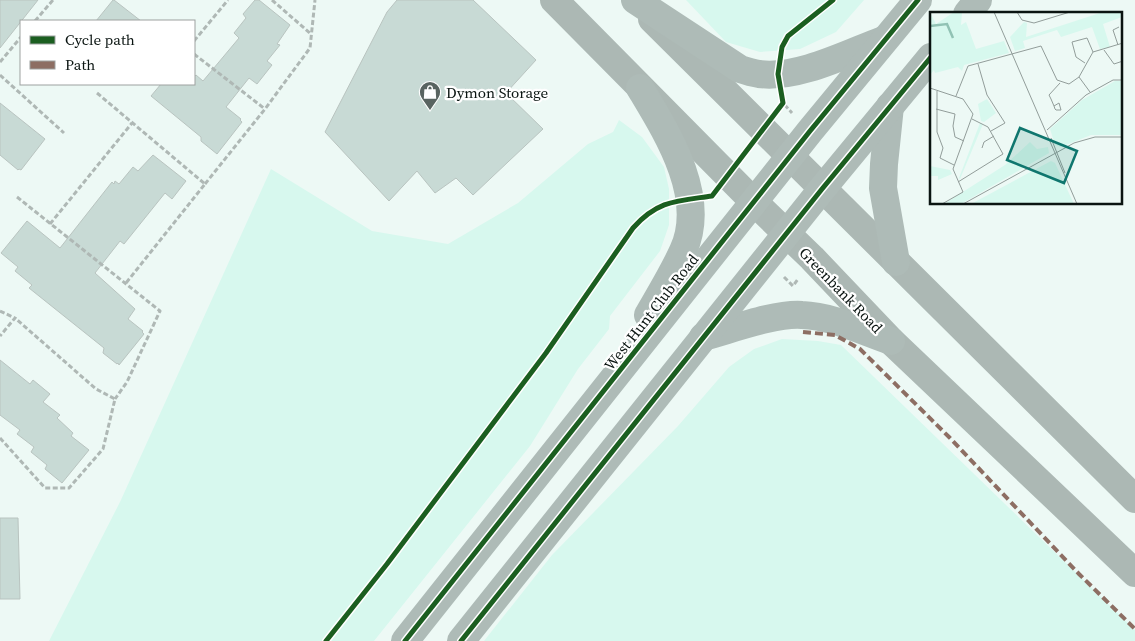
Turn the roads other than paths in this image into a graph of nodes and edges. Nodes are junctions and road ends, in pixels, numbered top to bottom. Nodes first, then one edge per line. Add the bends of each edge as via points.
1 (554, 0) edge
2 (634, 0) edge
3 (918, 0) edge
4 (978, 0) edge
5 (968, 12) edge
6 (884, 40) junction
7 (930, 57) edge
8 (640, 88) junction
9 (890, 106) junction
10 (790, 157) junction
11 (822, 189) junction
12 (754, 202) junction
13 (787, 235) junction
14 (896, 262) junction
15 (703, 338) junction
16 (891, 341) junction
17 (610, 385) junction
18 (1135, 499) edge
19 (1135, 573) edge
20 (405, 641) edge
21 (461, 641) edge

1 - 8 main road, Greenbank Road
2 - 6 main road via 740,69 758,74 800,71
2 - 10 main road
3 - 6 main road, West Hunt Club Road
4 - 5 main road
6 - 10 main road, West Hunt Club Road
7 - 9 main road
8 - 12 main road, Greenbank Road
8 - 17 main road via 674,145 691,200 690,224 684,250
9 - 11 main road
9 - 14 main road via 883,188
10 - 11 main road
10 - 12 main road, West Hunt Club Road
11 - 13 main road
11 - 14 main road
12 - 13 main road, Greenbank Road
12 - 17 main road, West Hunt Club Road
13 - 15 main road
13 - 16 main road, Greenbank Road
14 - 18 main road
15 - 16 main road via 772,318 800,314 828,319
15 - 21 main road
16 - 19 main road, Greenbank Road
17 - 20 main road, West Hunt Club Road

